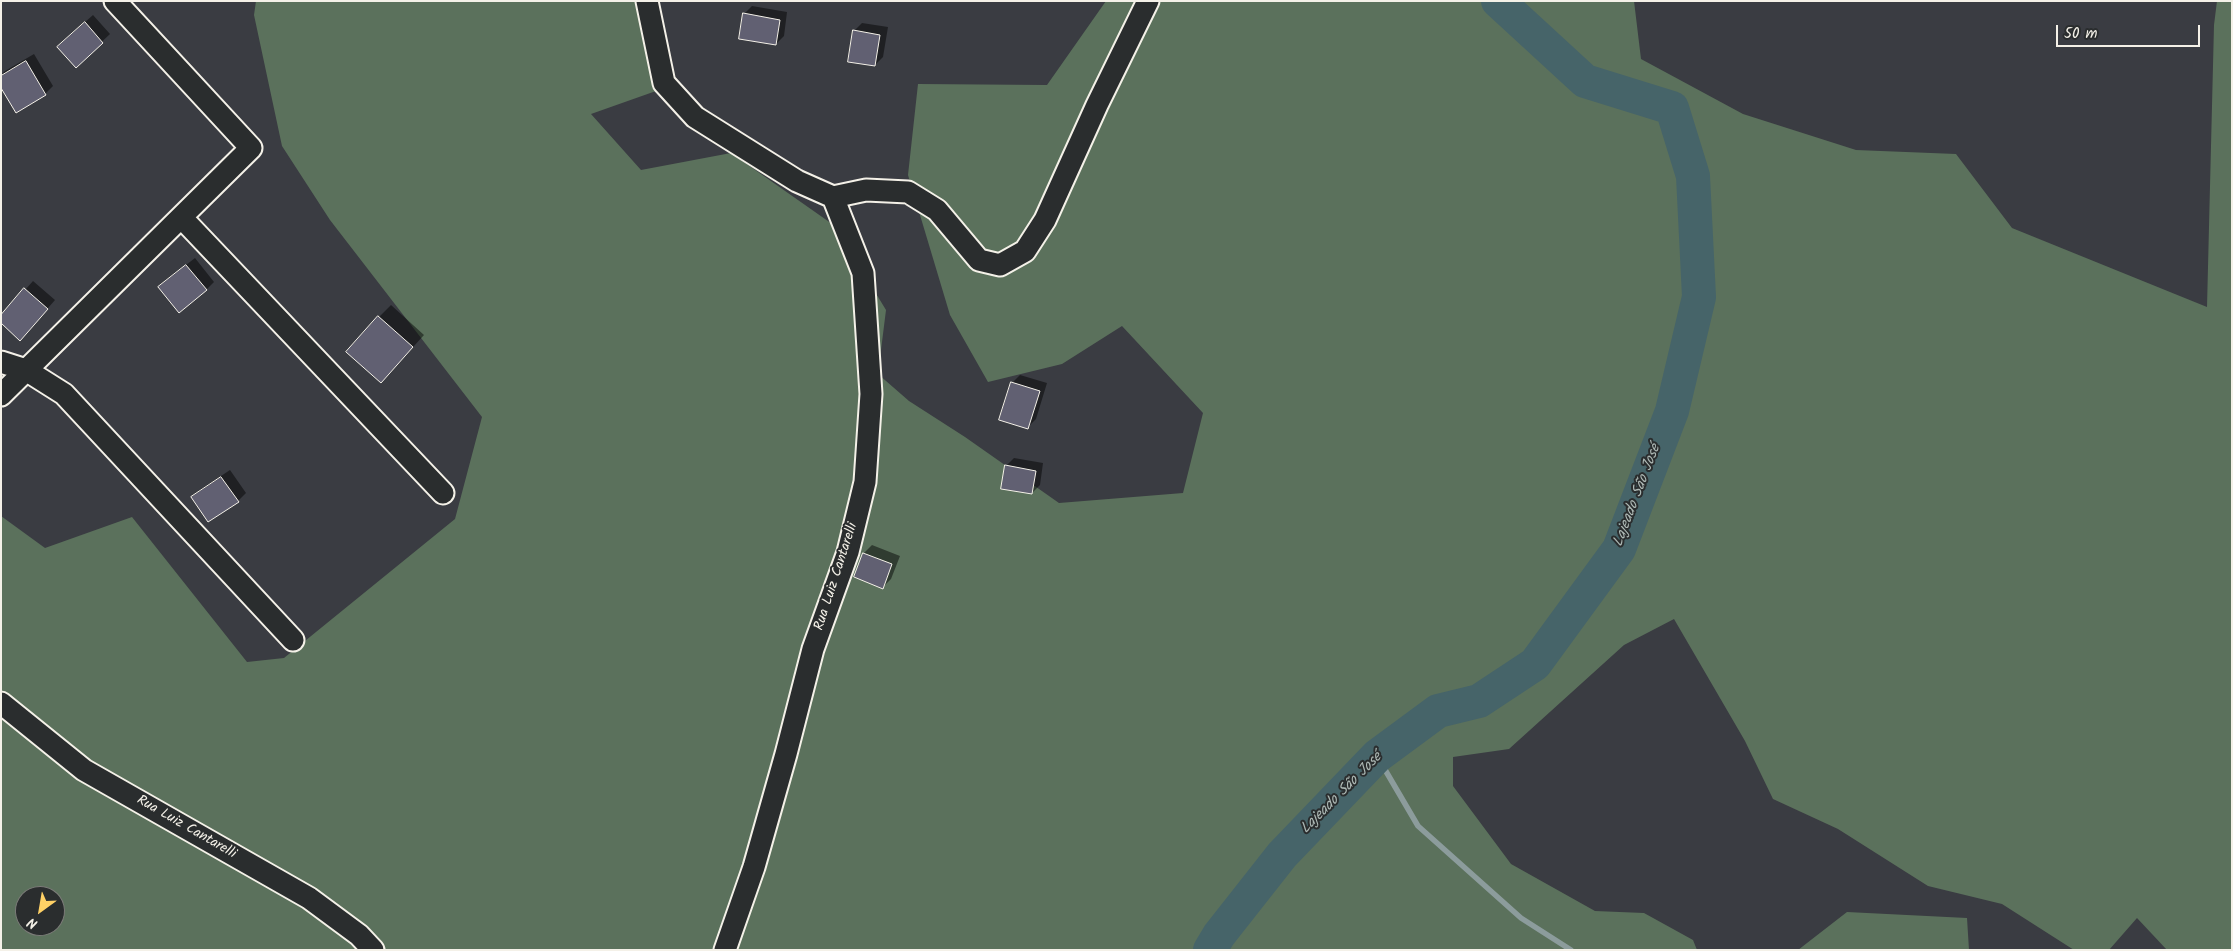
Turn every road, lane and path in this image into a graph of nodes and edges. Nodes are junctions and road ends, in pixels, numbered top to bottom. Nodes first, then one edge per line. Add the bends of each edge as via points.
1 (115, 1) edge
2 (647, 1) edge
3 (1148, 1) edge
4 (833, 197) junction
5 (181, 217) junction
6 (1, 362) edge
7 (26, 370) junction
8 (1, 394) edge
9 (443, 493) dead end
10 (293, 640) dead end
11 (1, 703) edge
12 (373, 950) edge
13 (725, 950) edge

1 - 5 street via 251,148
2 - 4 street via 664,83 695,117 797,181
3 - 4 street via 1045,220 1025,251 1000,265 979,260 937,210 908,192 866,190
4 - 13 street, Rua Luiz Cantarelli via 863,273 871,394 865,482 848,552 813,649 754,867
5 - 7 street
5 - 9 street
6 - 7 street
7 - 8 street
7 - 10 street via 64,394
11 - 12 street, Rua Luiz Cantarelli via 84,770 309,898 359,935

